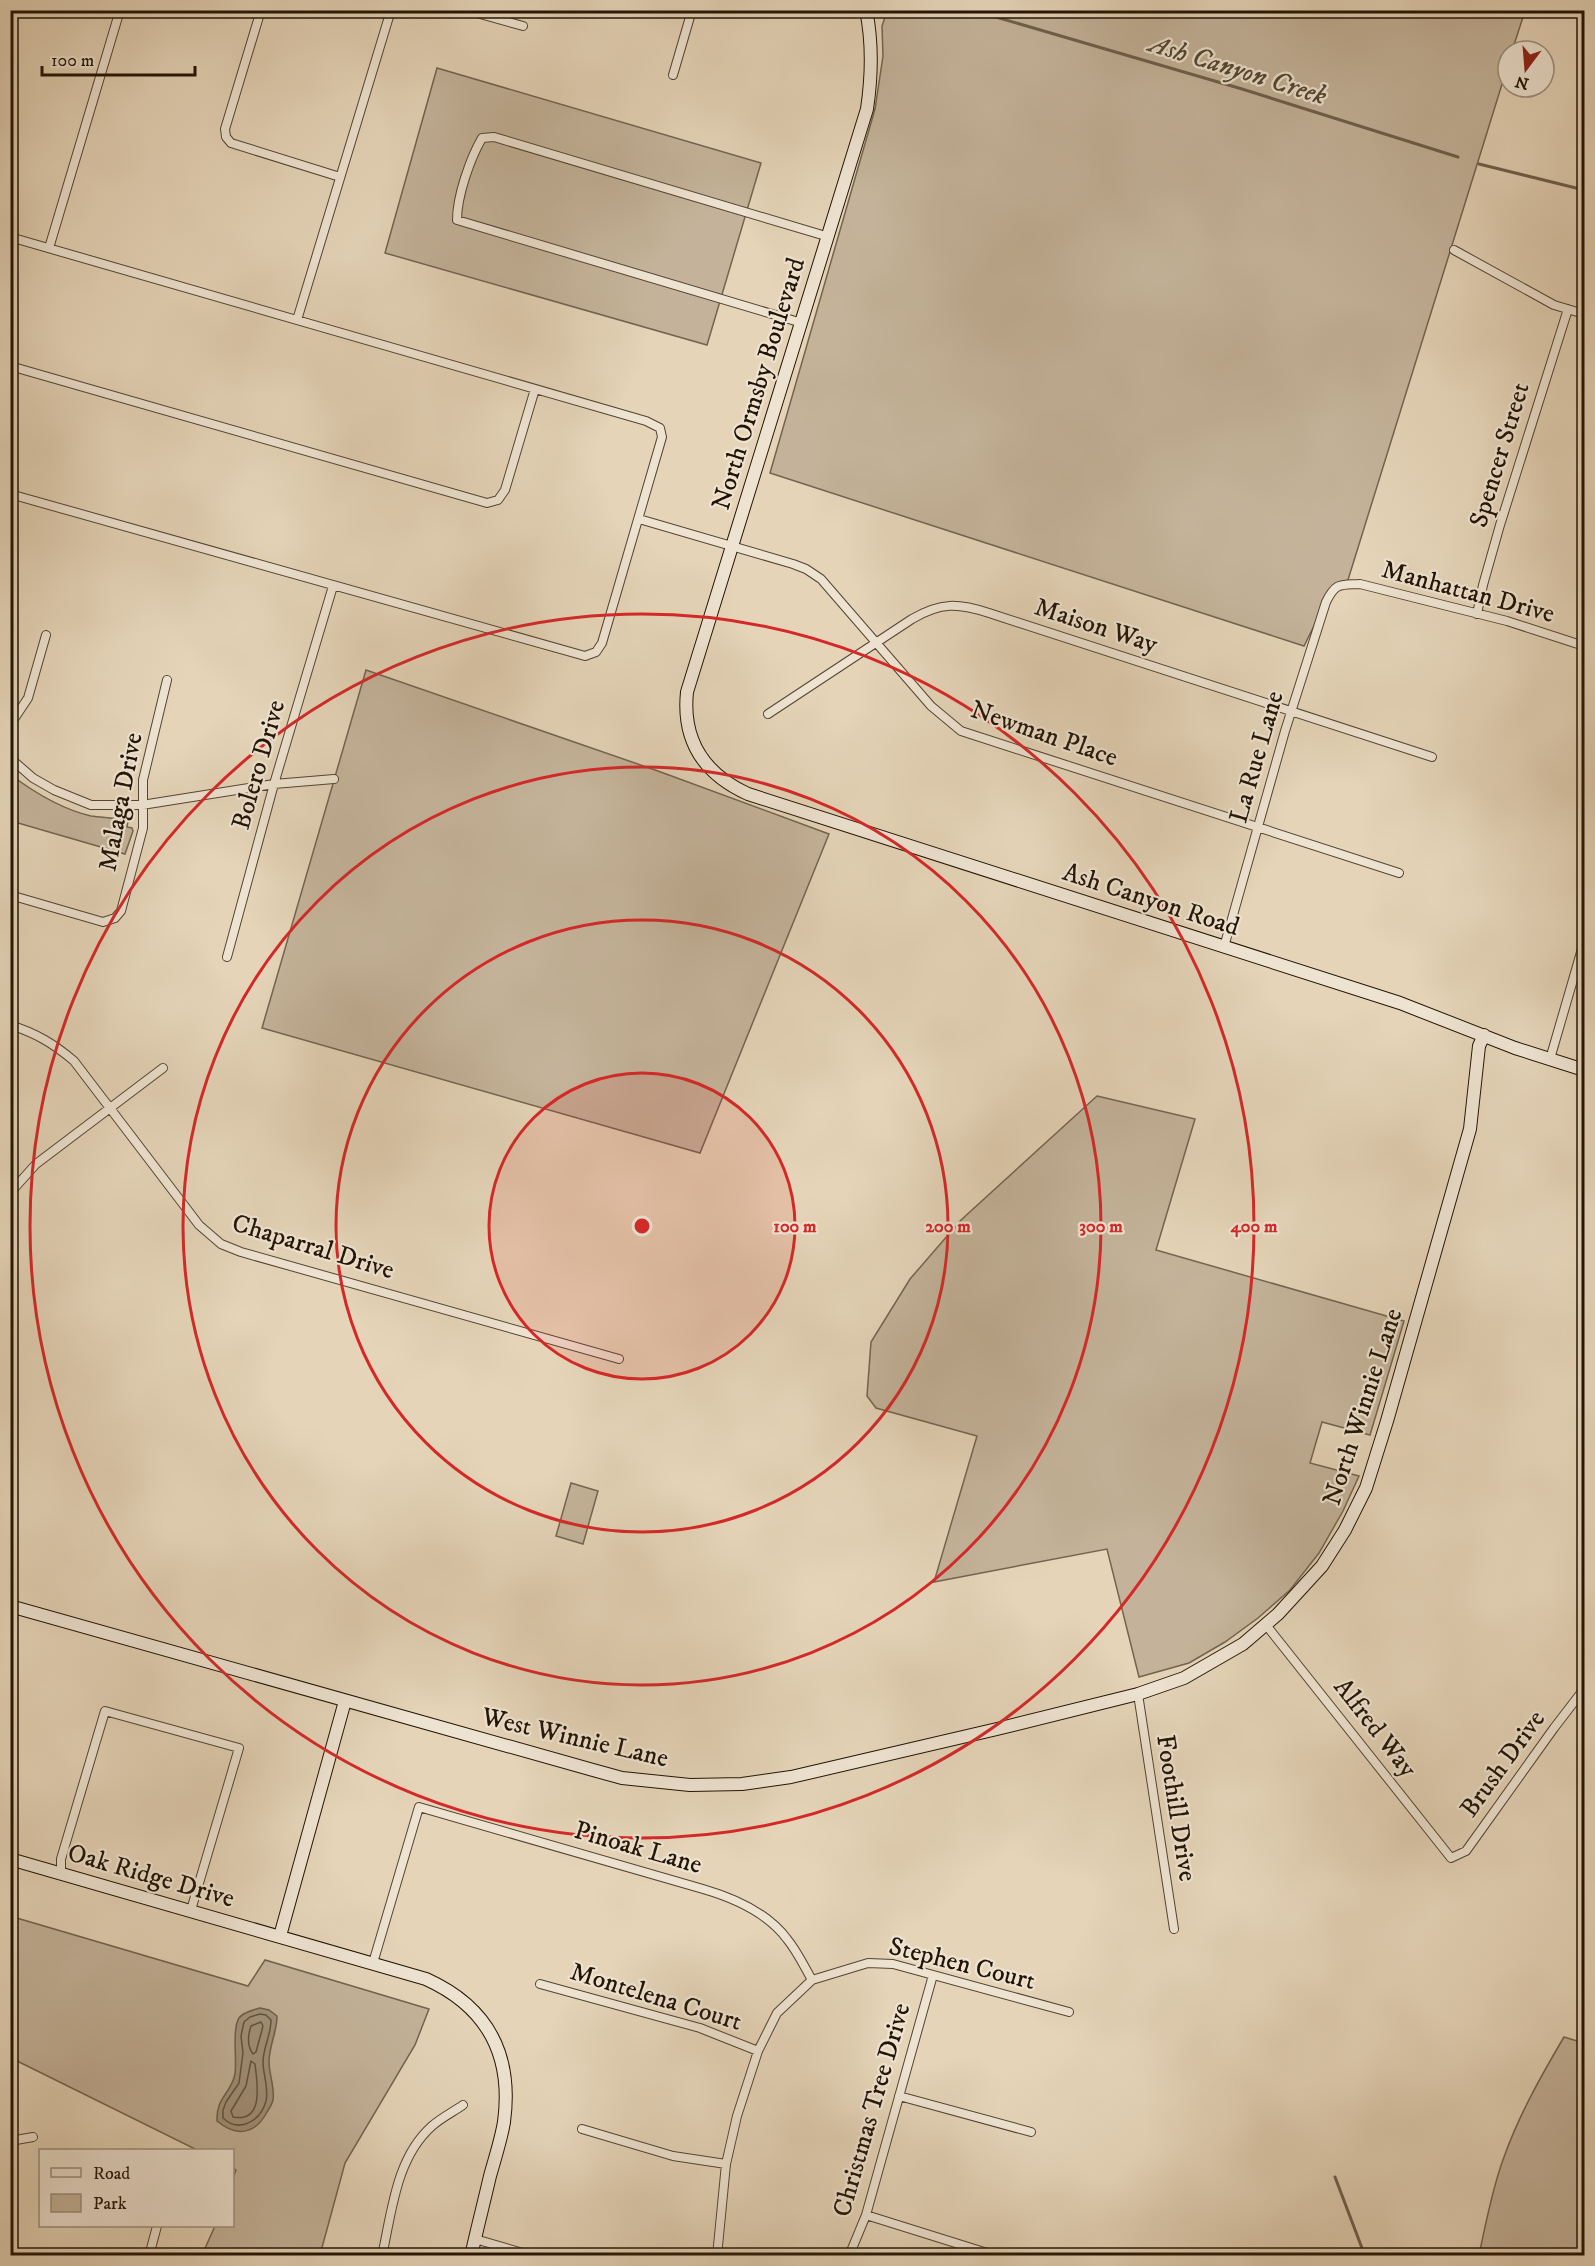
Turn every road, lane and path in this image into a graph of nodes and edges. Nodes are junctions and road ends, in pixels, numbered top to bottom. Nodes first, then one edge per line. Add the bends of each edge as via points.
1 (120, 10) edge
2 (261, 10) edge
3 (391, 10) edge
4 (466, 10) edge
5 (692, 10) edge
6 (866, 10) edge
7 (523, 26) dead end
8 (673, 75) dead end
9 (340, 177) junction
10 (10, 237) edge
11 (829, 237) junction
12 (49, 248) junction
13 (1454, 250) dead end
14 (1568, 309) junction
15 (1584, 314) edge
16 (297, 320) junction
17 (802, 322) junction
18 (10, 366) edge
19 (535, 389) junction
20 (10, 494) edge
21 (639, 519) junction
22 (733, 545) junction
23 (1340, 585) joint
24 (333, 586) junction
25 (1478, 614) junction
26 (46, 635) dead end
27 (877, 642) junction
28 (1584, 646) edge
29 (167, 680) dead end
30 (1292, 710) junction
31 (768, 714) dead end
32 (10, 725) edge
33 (1432, 757) dead end
34 (10, 758) edge
35 (707, 766) joint
36 (334, 779) dead end
37 (274, 784) junction
38 (142, 805) junction
39 (1258, 828) junction
40 (1399, 873) dead end
41 (10, 895) edge
42 (1584, 942) edge
43 (1224, 947) junction
44 (226, 957) dead end
45 (10, 1025) edge
46 (1484, 1035) junction
47 (1550, 1059) junction
48 (163, 1068) dead end
49 (1584, 1071) edge
50 (110, 1108) junction
51 (10, 1193) edge
52 (619, 1359) dead end
53 (10, 1606) edge
54 (1266, 1624) junction
55 (1584, 1689) edge
56 (1138, 1694) junction
57 (345, 1701) junction
58 (1451, 1858) joint
59 (10, 1859) edge
60 (61, 1873) junction
61 (191, 1910) junction
62 (1174, 1929) dead end
63 (280, 1936) junction
64 (373, 1963) junction
65 (933, 1975) junction
66 (812, 1980) junction
67 (540, 1984) dead end
68 (1068, 2012) dead end
69 (758, 2051) junction
70 (899, 2096) junction
71 (463, 2105) dead end
72 (582, 2129) dead end
73 (1031, 2132) dead end
74 (33, 2137) dead end
75 (10, 2151) edge
76 (726, 2164) junction
77 (866, 2215) junction
78 (157, 2227) edge
79 (475, 2239) junction
80 (149, 2256) edge
81 (382, 2256) edge
82 (471, 2256) edge
83 (532, 2256) edge
84 (717, 2256) edge
85 (849, 2256) edge
86 (997, 2256) edge

1 - 12 street
2 - 9 street via 225,129 226,137 231,143
3 - 9 street
4 - 7 street
5 - 8 street
6 - 11 street, North Ormsby Boulevard via 872,52 867,109
9 - 16 street
10 - 12 street
11 - 17 street, North Ormsby Boulevard
11 - 17 street via 494,137 482,138 476,149 457,207 458,220
12 - 16 street
13 - 14 street
14 - 15 street
14 - 25 street, Spencer Street via 1500,525
16 - 19 street
17 - 22 street, North Ormsby Boulevard
18 - 19 street via 487,503 498,500 505,490
19 - 21 street via 660,428 661,442
20 - 24 street
21 - 22 street, Newman Place
21 - 24 street via 602,643 591,655 579,656
22 - 27 street, Newman Place via 806,569 821,579
22 - 35 street, North Ormsby Boulevard via 687,692 689,732
23 - 25 street, Manhattan Drive via 1360,584
23 - 30 street, La Rue Lane via 1326,602
24 - 37 street, Bolero Drive
25 - 28 street, Manhattan Drive
26 - 32 street via 28,698
27 - 30 street, Maison Way via 927,610 967,606
27 - 31 street, Maison Way
27 - 39 street, Newman Place via 931,706 962,731
29 - 38 street, Malaga Drive via 143,780
30 - 33 street, Maison Way
30 - 39 street, La Rue Lane
34 - 38 street via 33,778 91,805
35 - 43 street, Ash Canyon Road via 748,794
36 - 37 street
37 - 38 street
37 - 44 street, Bolero Drive
38 - 41 street, Malaga Drive via 143,828 121,911 115,918 103,922
39 - 40 street, Newman Place
39 - 43 street, La Rue Lane
42 - 47 street
43 - 46 street, Ash Canyon Road via 1400,1003
45 - 50 street, Chaparral Drive via 50,1041 74,1061
46 - 47 street, Ash Canyon Road
46 - 54 street, North Winnie Lane via 1479,1046 1470,1129 1366,1488 1323,1566
47 - 49 street, Ash Canyon Road
48 - 50 street
50 - 51 street via 36,1164
50 - 52 street, Chaparral Drive via 199,1225 221,1244
53 - 57 street, West Winnie Lane
54 - 56 street, North Winnie Lane via 1216,1661 1184,1678
54 - 58 street, Alfred Way
55 - 58 street, Brush Drive via 1466,1851
56 - 57 street, West Winnie Lane via 790,1777 742,1784 690,1785 622,1778
56 - 62 street, Foothill Drive
57 - 63 street
59 - 60 street, Oak Ridge Drive
60 - 61 street, Oak Ridge Drive
60 - 61 street via 61,1859 105,1711 239,1748
61 - 63 street, Oak Ridge Drive
63 - 64 street
64 - 66 street, Pinoak Lane via 419,1807 733,1900 773,1923
64 - 79 street via 444,1987 472,2009 496,2042 506,2087 504,2124
65 - 66 street, Stephen Court via 893,1964 868,1963
65 - 68 street, Stephen Court
65 - 70 street, Christmas Tree Drive
66 - 69 street via 777,2013
67 - 69 street, Montelena Court via 700,2028
69 - 76 street
70 - 73 street
70 - 77 street, Christmas Tree Drive
71 - 81 street via 432,2126 409,2154
72 - 76 street via 673,2156
74 - 75 street via 16,2140
76 - 84 street
77 - 85 street, Christmas Tree Drive
77 - 86 street
78 - 80 street
79 - 82 street
79 - 83 street

